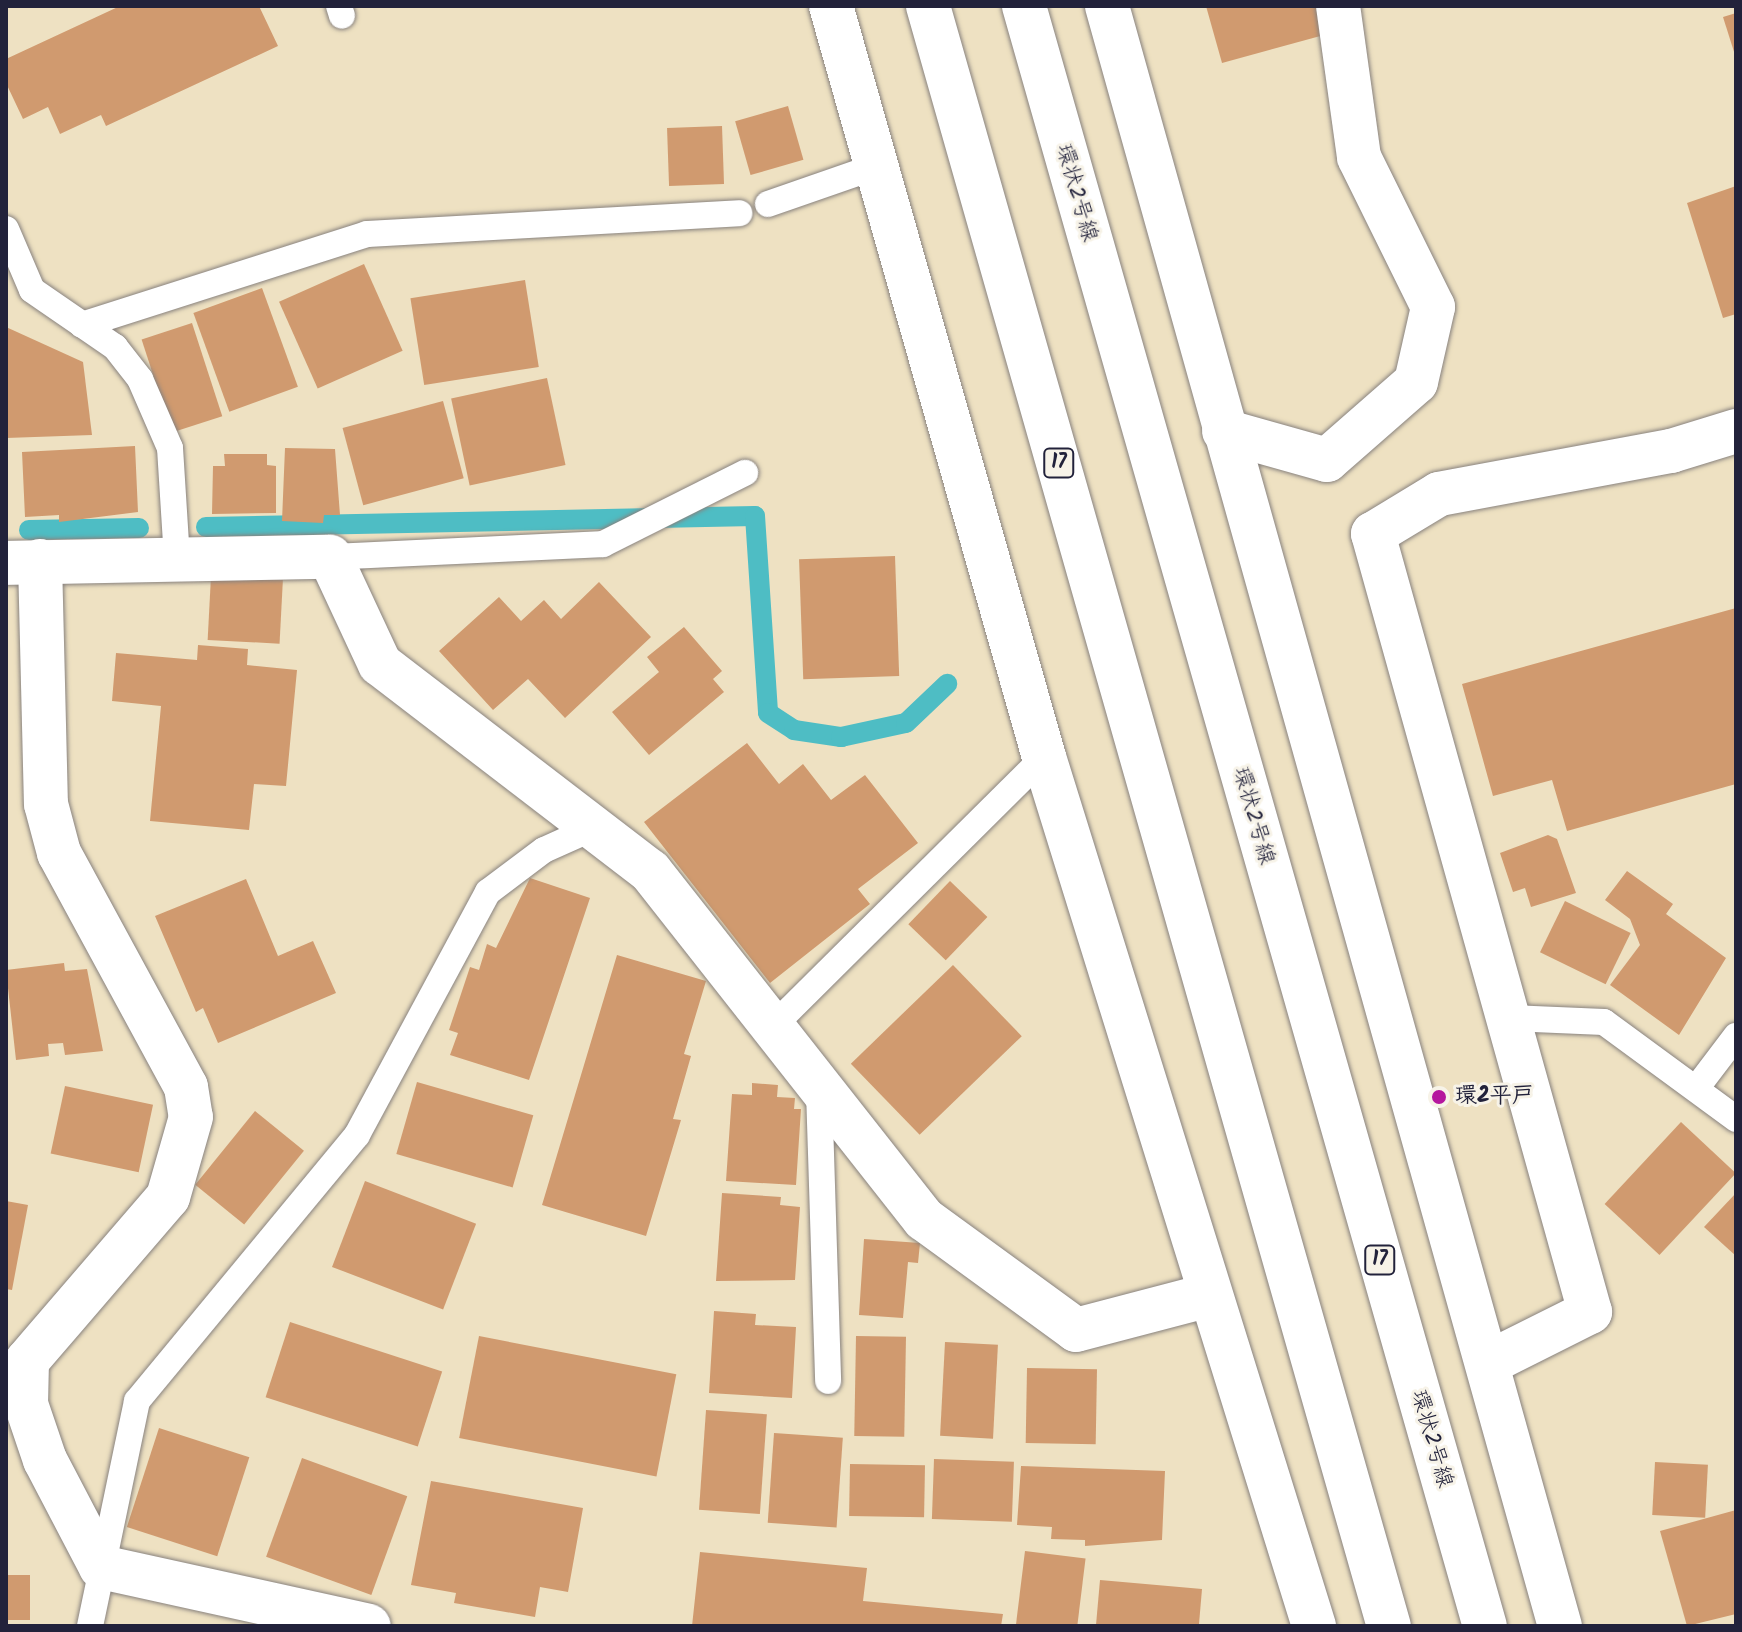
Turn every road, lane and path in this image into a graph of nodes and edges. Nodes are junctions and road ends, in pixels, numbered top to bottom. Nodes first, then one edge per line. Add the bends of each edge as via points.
1 (831, 6) edge
2 (919, 6) edge
3 (928, 6) edge
4 (1024, 6) edge
5 (1082, 6) edge
6 (1107, 6) edge
7 (1338, 6) edge
8 (957, 105) junction
9 (877, 166) junction
10 (768, 204) dead end
11 (739, 213) dead end
12 (6, 229) edge
13 (82, 325) junction
14 (1203, 358) junction
15 (1224, 431) junction
16 (1736, 431) edge
17 (745, 473) dead end
18 (330, 557) junction
19 (177, 559) junction
20 (23, 562) edge
21 (1044, 757) junction
22 (593, 828) junction
23 (1510, 1018) junction
24 (770, 1029) junction
25 (1736, 1036) edge
26 (1698, 1086) junction
27 (819, 1090) junction
28 (1736, 1119) edge
29 (1209, 1295) junction
30 (1490, 1362) junction
31 (828, 1381) dead end
32 (101, 1567) junction
33 (90, 1626) edge
34 (369, 1626) edge
35 (1314, 1626) edge
36 (1389, 1626) edge
37 (1485, 1626) edge
38 (1560, 1626) edge

1 - 9 main road
2 - 8 main road
3 - 8 main road, 17
4 - 37 main road, 環状2号線 / 17
5 - 14 main road
6 - 14 main road
7 - 15 main road via 1359,157 1433,307 1416,382 1327,460
8 - 36 main road, 17
9 - 10 lane
9 - 21 main road
11 - 13 lane via 367,234
12 - 13 lane via 32,290
13 - 19 lane via 115,347 140,379 170,448
14 - 15 main road
15 - 30 main road
16 - 23 main road via 1671,451 1439,494 1373,534
17 - 18 lane via 603,544
18 - 19 main road
18 - 22 main road via 380,664
19 - 20 main road
20 - 32 main road via 46,804 59,853 186,1087 191,1117 168,1197 27,1361 26,1404 45,1460
21 - 24 lane
21 - 29 main road
22 - 24 main road via 650,871
22 - 32 lane via 544,850 488,892 357,1135 137,1401
23 - 26 lane via 1604,1022
23 - 30 main road via 1590,1312
24 - 27 main road
25 - 26 lane
26 - 28 lane
27 - 29 main road via 924,1219 1076,1330
27 - 31 lane
29 - 35 main road
30 - 38 main road
32 - 33 lane
32 - 34 main road

